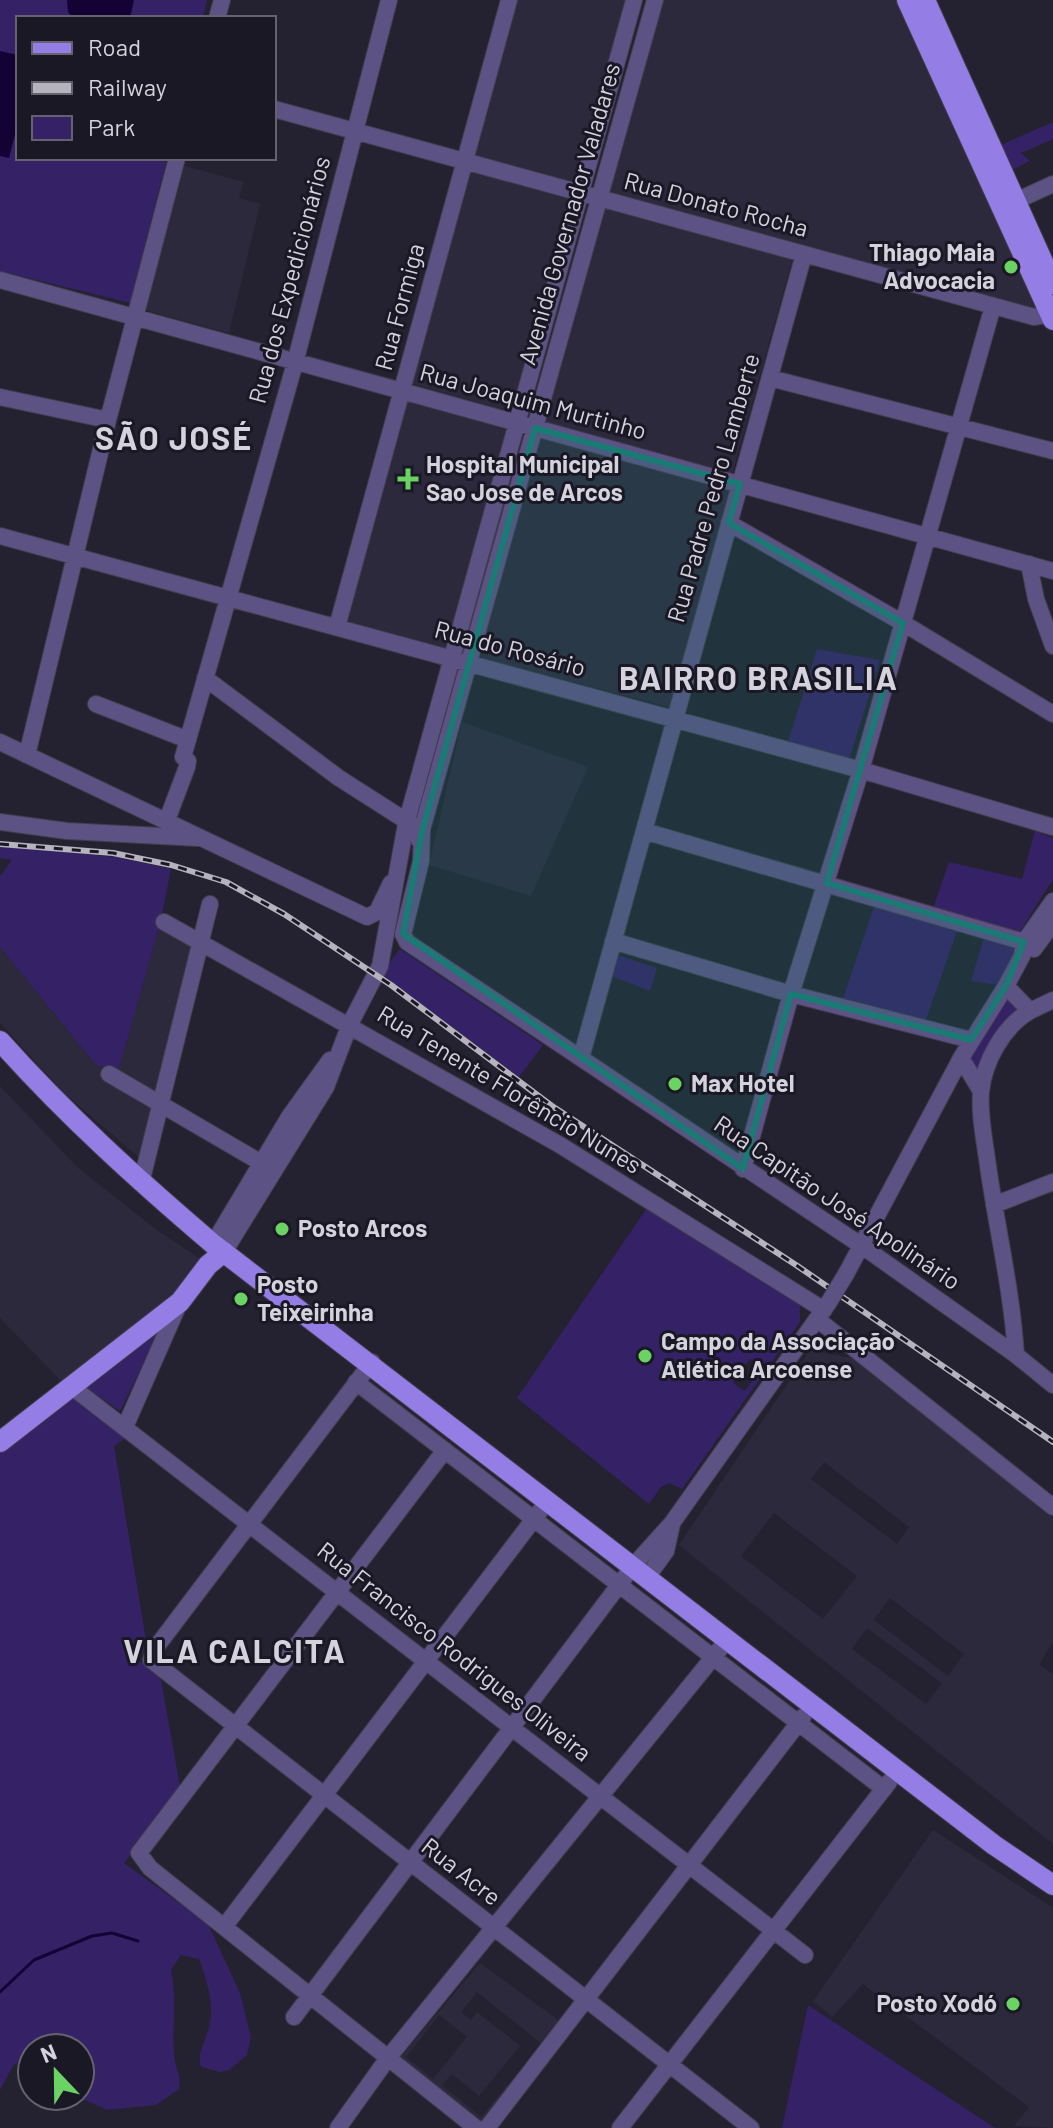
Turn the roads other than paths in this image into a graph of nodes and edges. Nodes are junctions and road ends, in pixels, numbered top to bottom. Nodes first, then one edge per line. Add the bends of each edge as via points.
1 (389, 0) edge
2 (509, 0) edge
3 (655, 0) edge
4 (907, 0) edge
5 (925, 0) edge
6 (632, 7) edge
7 (649, 18) junction
8 (276, 110) edge
9 (354, 131) junction
10 (176, 160) edge
11 (465, 161) junction
12 (1053, 184) edge
13 (580, 193) junction
14 (599, 198) junction
15 (1009, 204) junction
16 (804, 254) junction
17 (0, 280) edge
18 (1053, 284) edge
19 (993, 306) junction
20 (1052, 316) edge
21 (135, 318) junction
22 (295, 363) junction
23 (770, 378) junction
24 (401, 391) junction
25 (0, 397) edge
26 (108, 420) junction
27 (517, 423) junction
28 (959, 427) junction
29 (535, 428) junction
30 (1053, 451) edge
31 (740, 484) junction
32 (729, 523) junction
33 (0, 536) edge
34 (928, 536) junction
35 (75, 556) junction
36 (1029, 564) junction
37 (1053, 571) edge
38 (226, 597) junction
39 (903, 623) junction
40 (337, 627) junction
41 (1053, 646) edge
42 (452, 658) junction
43 (469, 663) junction
44 (205, 678) junction
45 (96, 704) dead end
46 (1053, 714) edge
47 (675, 719) junction
48 (188, 740) junction
49 (0, 742) edge
50 (27, 755) junction
51 (861, 770) junction
52 (151, 813) junction
53 (167, 820) junction
54 (408, 820) junction
55 (0, 822) edge
56 (1053, 827) edge
57 (422, 831) junction
58 (644, 831) junction
59 (132, 834) junction
60 (207, 839) junction
61 (398, 866) junction
62 (827, 883) junction
63 (394, 901) junction
64 (1053, 901) edge
65 (210, 904) dead end
66 (164, 922) dead end
67 (1053, 923) edge
68 (613, 941) junction
69 (201, 942) junction
70 (1028, 947) junction
71 (1006, 986) junction
72 (791, 994) junction
73 (1053, 1000) edge
74 (1030, 1011) junction
75 (350, 1024) junction
76 (971, 1040) junction
77 (0, 1041) edge
78 (581, 1058) junction
79 (961, 1058) junction
80 (109, 1074) dead end
81 (981, 1091) junction
82 (161, 1104) junction
83 (268, 1168) junction
84 (743, 1169) junction
85 (1053, 1182) edge
86 (141, 1183) junction
87 (994, 1205) junction
88 (862, 1246) junction
89 (215, 1253) junction
90 (180, 1302) junction
91 (823, 1310) junction
92 (1016, 1355) junction
93 (372, 1362) junction
94 (1053, 1363) edge
95 (1035, 1371) junction
96 (356, 1382) junction
97 (1053, 1385) edge
98 (72, 1387) junction
99 (125, 1427) junction
100 (0, 1442) edge
101 (445, 1450) junction
102 (549, 1499) junction
103 (1053, 1507) edge
104 (534, 1518) junction
105 (250, 1524) junction
106 (641, 1570) junction
107 (618, 1587) junction
108 (338, 1593) junction
109 (728, 1639) junction
110 (711, 1659) junction
111 (425, 1660) junction
112 (813, 1704) junction
113 (797, 1724) junction
114 (236, 1727) junction
115 (513, 1728) junction
116 (899, 1770) junction
117 (884, 1789) junction
118 (323, 1794) junction
119 (600, 1796) junction
120 (412, 1864) junction
121 (689, 1864) junction
122 (1053, 1885) edge
123 (224, 1927) junction
124 (494, 1928) junction
125 (772, 1930) junction
126 (805, 1955) dead end
127 (310, 1996) junction
128 (586, 1998) junction
129 (294, 2017) dead end
130 (388, 2058) junction
131 (670, 2064) junction
132 (338, 2128) edge
133 (476, 2128) edge
134 (487, 2128) edge
135 (620, 2128) edge
136 (751, 2128) edge

1 - 9 street, Rua dos Expedicionários
2 - 11 street, Rua Formiga
3 - 7 street, Avenida Governador Valadares
4 - 15 main road
5 - 15 main road
6 - 7 street
6 - 13 street, Avenida Governador Valadares
7 - 14 street, Avenida Governador Valadares
8 - 9 street, Rua Donato Rocha
9 - 11 street, Rua Donato Rocha
9 - 22 street, Rua dos Expedicionários
10 - 21 street
11 - 13 street, Rua Donato Rocha
11 - 24 street, Rua Formiga
12 - 15 street
13 - 14 street, Rua Donato Rocha
13 - 27 street, Avenida Governador Valadares
14 - 16 street, Rua Donato Rocha
14 - 29 street, Avenida Governador Valadares
15 - 18 main road
15 - 20 main road
16 - 19 street, Rua Donato Rocha
16 - 23 street, Rua Padre Pedro Lamberte
17 - 21 street, Rua Joaquim Murtinho
19 - 20 street, Rua Donato Rocha
19 - 28 street
21 - 22 street, Rua Joaquim Murtinho
21 - 26 street
22 - 24 street, Rua Joaquim Murtinho
22 - 38 street, Rua dos Expedicionários
23 - 28 street
23 - 31 street, Rua Padre Pedro Lamberte
24 - 27 street, Rua Joaquim Murtinho
24 - 40 street, Rua Formiga
25 - 26 street
26 - 35 street
27 - 29 street, Rua Joaquim Murtinho
27 - 42 street, Avenida Governador Valadares
28 - 30 street
28 - 34 street
29 - 31 street, Rua Joaquim Murtinho
29 - 43 street, Avenida Governador Valadares
31 - 32 street, Rua Padre Pedro Lamberte
31 - 34 street, Rua Joaquim Murtinho
32 - 39 street
32 - 47 street, Rua Padre Pedro Lamberte
33 - 35 street, Rua do Rosário
34 - 36 street, Rua Joaquim Murtinho
34 - 39 street
35 - 38 street, Rua do Rosário
35 - 50 street
36 - 37 street, Rua Joaquim Murtinho
36 - 41 street
38 - 40 street, Rua do Rosário
38 - 44 street, Rua dos Expedicionários
39 - 46 street
39 - 51 street
40 - 42 street, Rua do Rosário
42 - 43 street, Rua do Rosário
42 - 54 street, Avenida Governador Valadares
43 - 47 street, Rua do Rosário
43 - 57 street, Avenida Governador Valadares
44 - 48 street, Rua dos Expedicionários
44 - 54 street via 339,778
45 - 48 street
47 - 51 street, Rua do Rosário
47 - 58 street, Rua Padre Pedro Lamberte
48 - 53 street, Rua dos Expedicionários via 183,757 187,767
49 - 50 street
50 - 52 street
51 - 56 street, Rua do Rosário
51 - 62 street
52 - 53 street
52 - 59 street via 150,828
53 - 60 street
54 - 57 street
54 - 61 street, Avenida Governador Valadares
55 - 59 street
57 - 63 street, Avenida Governador Valadares
57 - 78 street, Rua Capitão José Apolinário via 421,861 403,934 407,942
58 - 62 street
58 - 68 street, Rua Padre Pedro Lamberte
59 - 60 street
60 - 61 street via 367,917 377,912
61 - 63 street, Avenida Governador Valadares
62 - 70 street
62 - 72 street
63 - 75 street, Avenida Governador Valadares via 380,966
64 - 70 street
65 - 69 street
66 - 69 street, Rua Tenente Florêncio Nunes
67 - 70 street
68 - 72 street
68 - 78 street, Rua Padre Pedro Lamberte
69 - 75 street, Rua Tenente Florêncio Nunes
69 - 82 street
70 - 71 street
71 - 74 street
71 - 76 street
72 - 76 street
72 - 84 street
73 - 74 street
74 - 81 street via 1003,1033
75 - 83 street, Avenida Governador Valadares via 326,1087
75 - 91 street, Rua Tenente Florêncio Nunes via 560,1145
76 - 79 street
77 - 86 main road
78 - 84 street, Rua Capitão José Apolinário
79 - 81 street
79 - 88 street
80 - 82 street
81 - 87 street
82 - 83 street
82 - 86 street
83 - 89 street, Avenida Governador Valadares
84 - 88 street, Rua Capitão José Apolinário
85 - 87 street
86 - 89 main road
87 - 92 street
88 - 91 street, bridge
88 - 92 street, Rua Capitão José Apolinário
89 - 90 main road
89 - 93 main road
90 - 98 main road
90 - 99 street
91 - 103 street, Rua Tenente Florêncio Nunes
91 - 106 street via 672,1523 666,1551
92 - 95 street, Rua Capitão José Apolinário
93 - 96 street
93 - 102 main road
94 - 95 street
95 - 97 street, Rua Capitão José Apolinário
96 - 101 street
96 - 105 street
98 - 99 street, Rua Francisco Rodrigues Oliveira
98 - 100 main road
99 - 105 street, Rua Francisco Rodrigues Oliveira
101 - 104 street
101 - 108 street
102 - 104 street
102 - 106 main road
104 - 107 street
104 - 111 street
105 - 108 street, Rua Francisco Rodrigues Oliveira
105 - 114 street, Rua Acre via 154,1650 152,1662
106 - 107 street
106 - 109 main road
107 - 110 street
107 - 115 street
108 - 111 street, Rua Francisco Rodrigues Oliveira
108 - 114 street
109 - 110 street
109 - 112 main road
110 - 113 street
110 - 119 street
111 - 115 street, Rua Francisco Rodrigues Oliveira
111 - 118 street
112 - 113 street
112 - 116 main road
113 - 117 street
113 - 121 street
114 - 118 street, Rua Acre
114 - 123 street via 141,1848 141,1860
115 - 119 street, Rua Francisco Rodrigues Oliveira
115 - 120 street
116 - 117 street
116 - 122 main road
117 - 125 street
118 - 120 street, Rua Acre
118 - 123 street
119 - 121 street, Rua Francisco Rodrigues Oliveira
119 - 124 street
120 - 124 street, Rua Acre
120 - 127 street
121 - 125 street, Rua Francisco Rodrigues Oliveira
121 - 128 street
123 - 127 street
124 - 128 street, Rua Acre
124 - 130 street
125 - 126 street, Rua Francisco Rodrigues Oliveira
125 - 131 street
127 - 129 street
127 - 130 street
128 - 131 street, Rua Acre
128 - 134 street
130 - 132 street
130 - 133 street
131 - 135 street
131 - 136 street, Rua Acre

